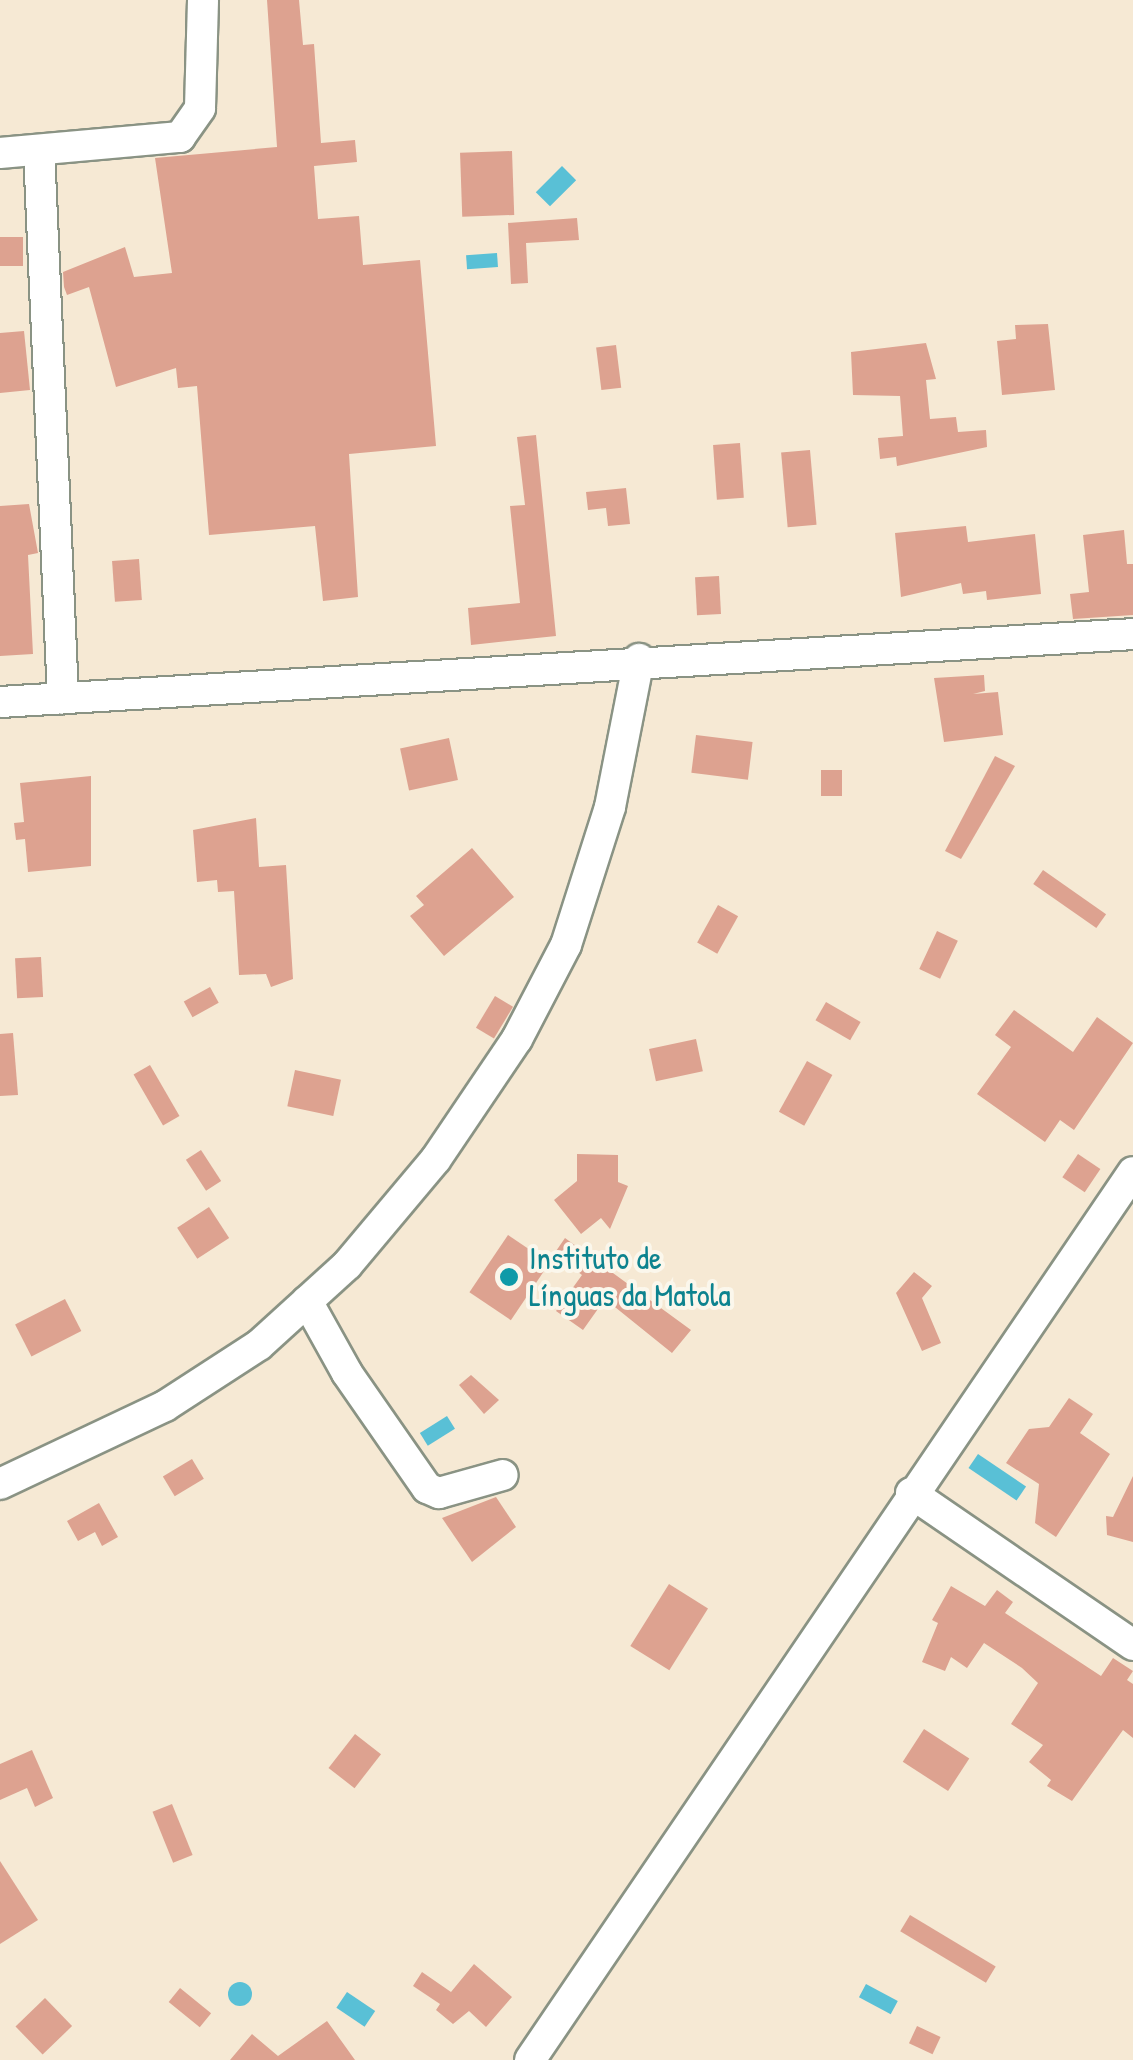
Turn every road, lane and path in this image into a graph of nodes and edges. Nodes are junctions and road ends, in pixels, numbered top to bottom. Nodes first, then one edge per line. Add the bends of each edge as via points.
1 (204, 0) edge
2 (39, 150) junction
3 (0, 153) edge
4 (1133, 634) edge
5 (639, 659) junction
6 (63, 698) junction
7 (0, 702) edge
8 (1133, 1172) edge
9 (307, 1301) junction
10 (504, 1476) dead end
11 (0, 1484) edge
12 (911, 1493) junction
13 (1133, 1645) edge
14 (530, 2060) edge

1 - 2 street via 200,108 180,136
2 - 3 street
2 - 6 street
4 - 5 street
5 - 6 street
5 - 9 street via 610,807 566,944 525,1023 436,1159 348,1265
6 - 7 street
8 - 12 street
9 - 10 street via 346,1372 427,1488 439,1493
9 - 11 street via 259,1345 165,1406
12 - 13 street
12 - 14 street

